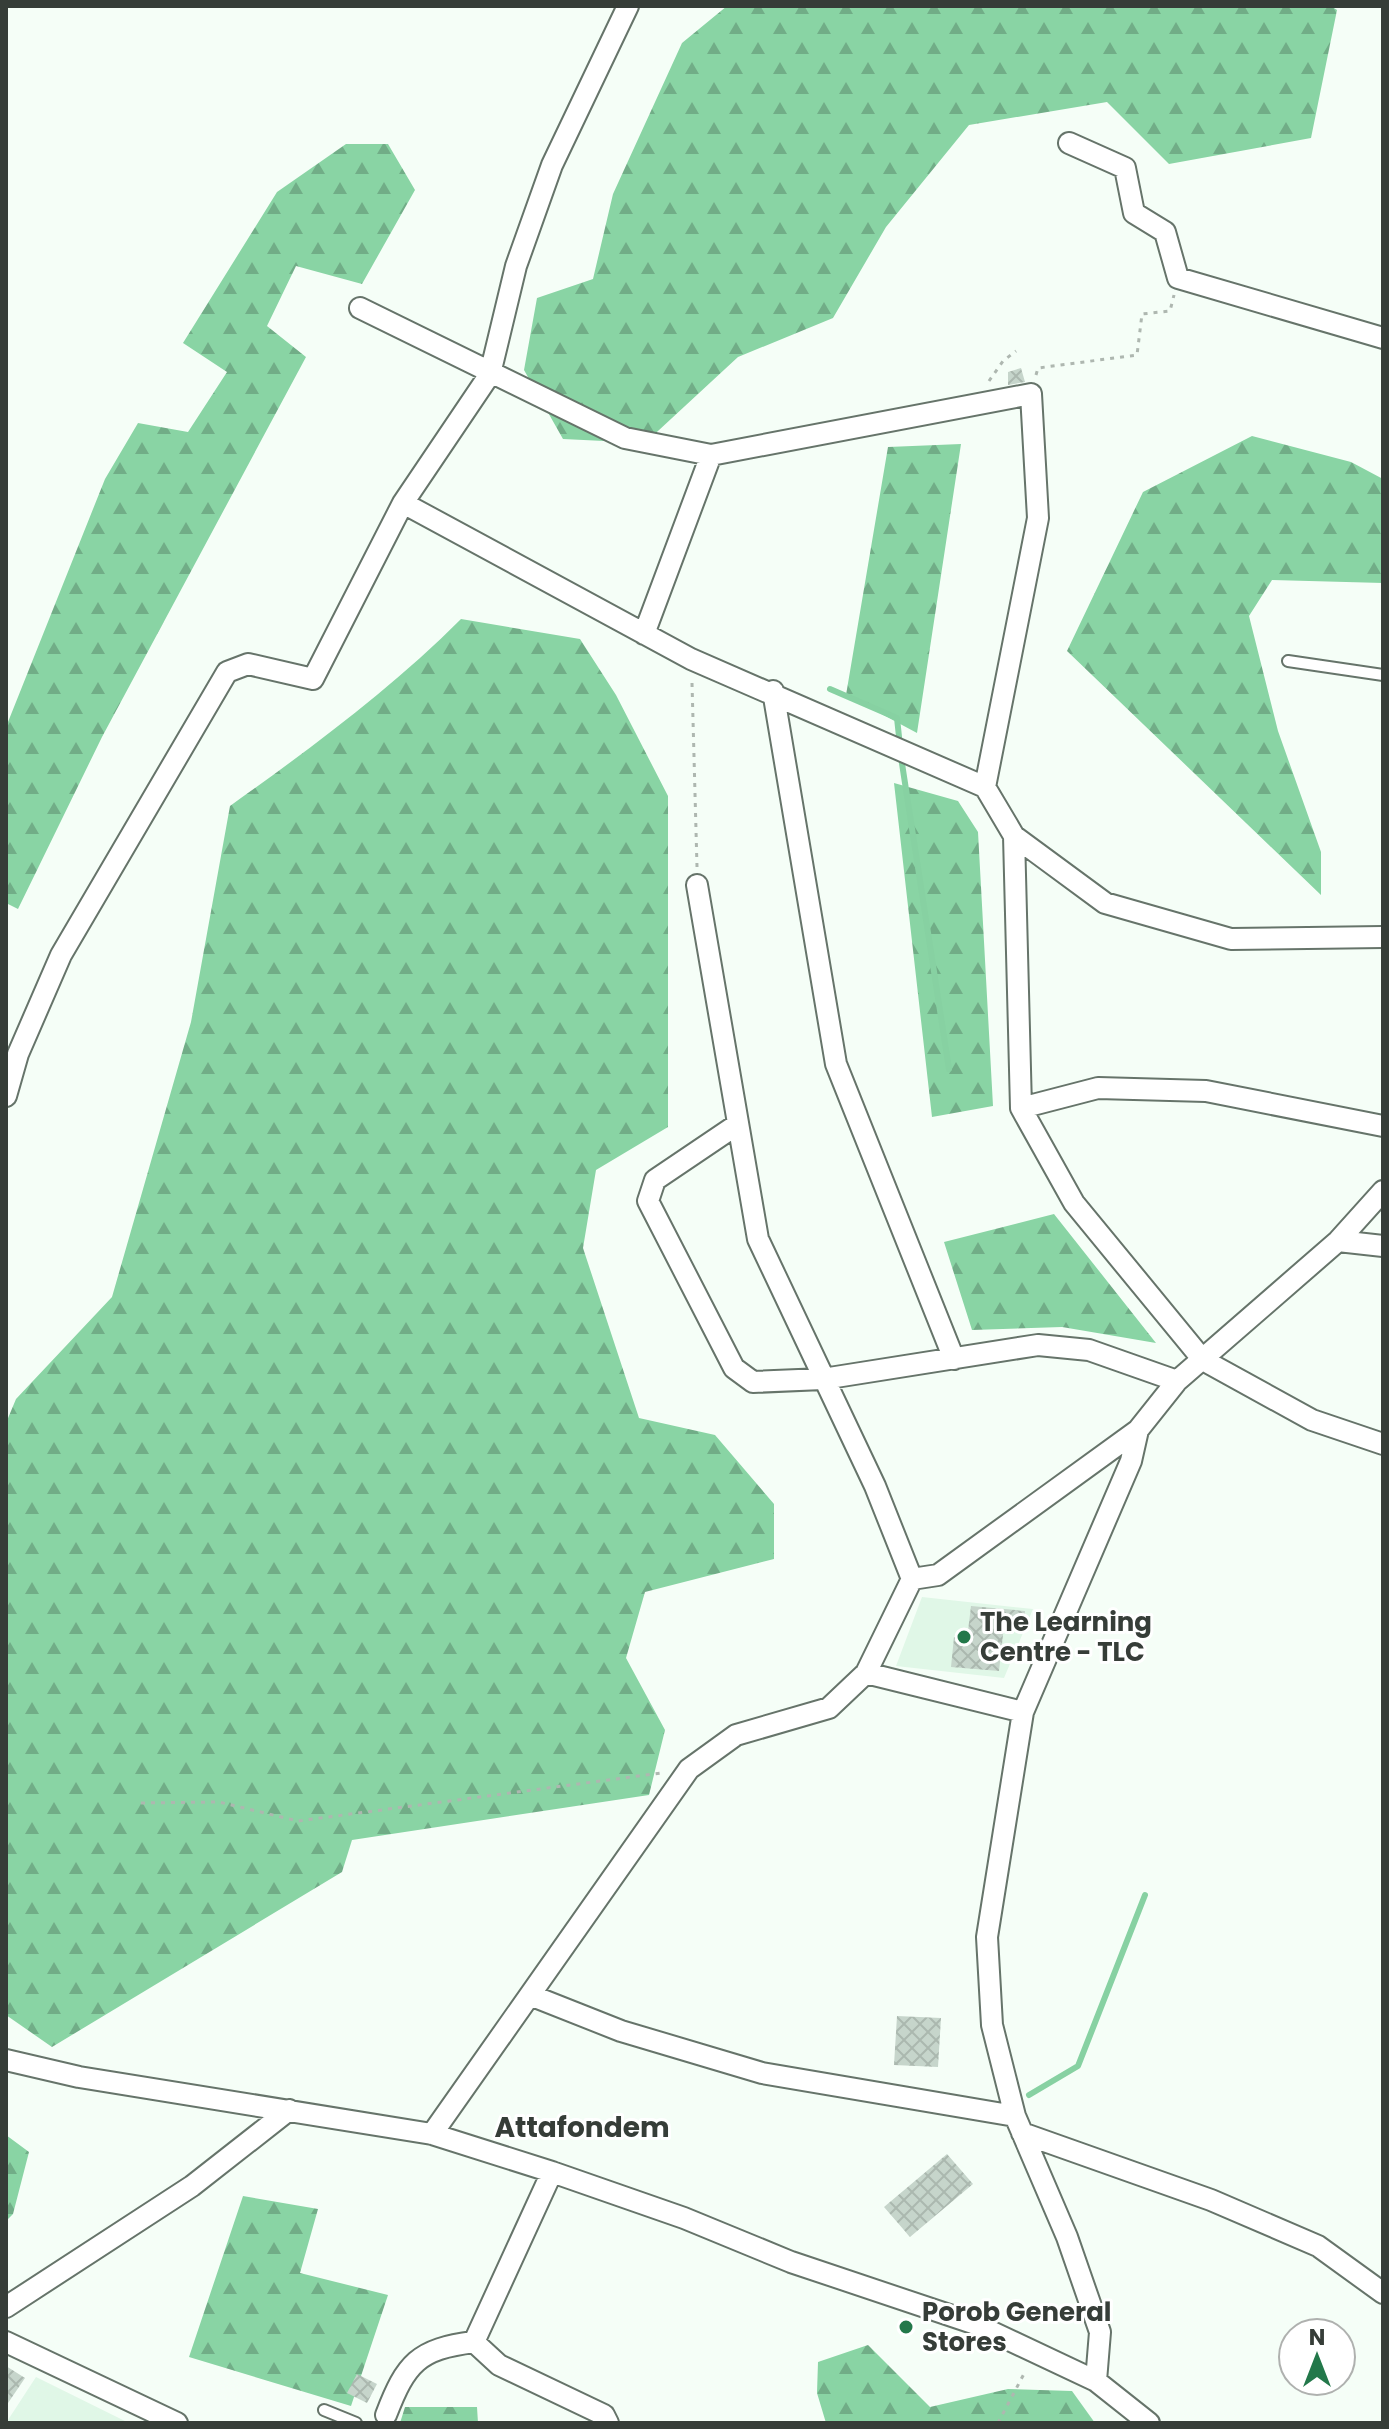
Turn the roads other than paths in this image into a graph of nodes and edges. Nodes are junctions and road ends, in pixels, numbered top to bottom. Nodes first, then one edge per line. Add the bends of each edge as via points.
1 (628, 6) edge
2 (1069, 143) dead end
3 (360, 308) dead end
4 (1383, 338) edge
5 (490, 374) junction
6 (711, 455) junction
7 (403, 503) junction
8 (644, 634) junction
9 (1288, 661) dead end
10 (1383, 675) edge
11 (773, 691) junction
12 (985, 787) junction
13 (1014, 836) junction
14 (697, 885) road end
15 (1383, 937) edge
16 (6, 1096) edge
17 (1021, 1108) junction
18 (738, 1124) junction
19 (1383, 1126) edge
20 (1383, 1191) edge
21 (1338, 1241) junction
22 (1383, 1246) edge
23 (954, 1359) junction
24 (1203, 1360) junction
25 (823, 1379) junction
26 (1177, 1381) junction
27 (1138, 1430) junction
28 (1383, 1444) edge
29 (912, 1579) junction
30 (866, 1673) junction
31 (1023, 1712) junction
32 (530, 1995) junction
33 (6, 2060) edge
34 (289, 2110) junction
35 (1018, 2124) junction
36 (432, 2134) junction
37 (552, 2172) junction
38 (1383, 2293) edge
39 (6, 2307) edge
40 (6, 2342) edge
41 (474, 2342) junction
42 (1096, 2381) junction
43 (324, 2410) dead end
44 (383, 2419) edge
45 (177, 2423) edge
46 (356, 2423) edge
47 (608, 2423) edge
48 (1149, 2423) edge

1 - 5 street via 552,165 516,266
2 - 4 street via 1125,168 1134,213 1165,232 1178,278
3 - 5 street
5 - 6 street via 625,438
5 - 7 street
6 - 8 street
6 - 12 street via 1031,394 1038,518
7 - 8 street
7 - 16 street via 313,679 248,664 227,672 61,955 18,1054
8 - 11 street
9 - 10 lane
11 - 12 street
11 - 23 street via 836,1064
12 - 13 street
13 - 15 street via 1105,903 1231,939
13 - 17 street
14 - 18 street
17 - 19 street via 1098,1088 1206,1091
17 - 24 street via 1074,1203
18 - 25 street via 758,1239
18 - 25 street via 655,1180 648,1201 734,1368 753,1382
20 - 21 street
21 - 22 street
21 - 24 street
23 - 25 street
23 - 26 street via 1038,1345 1076,1349
24 - 26 street
24 - 28 street via 1312,1420
25 - 29 street via 875,1486
26 - 27 street
27 - 29 street via 938,1575
27 - 31 street via 1131,1461
29 - 30 street
30 - 31 street
30 - 32 street via 829,1708 736,1735 689,1769
31 - 35 street via 987,1937 992,2025
32 - 35 street via 621,2031 762,2073
32 - 36 street
33 - 34 street via 79,2077
34 - 36 street
34 - 39 street via 192,2186
35 - 38 street via 1318,2246
35 - 42 street via 1067,2237 1100,2332
36 - 37 street
37 - 41 street
37 - 42 street via 791,2262 973,2323
40 - 45 street
41 - 44 street via 418,2356 399,2381
41 - 47 street via 499,2365 604,2415
42 - 48 street
43 - 46 lane

